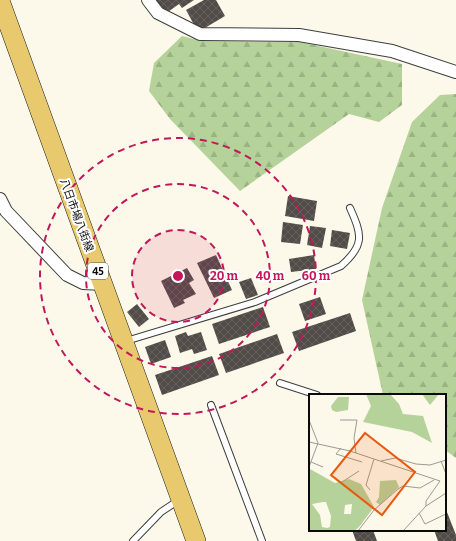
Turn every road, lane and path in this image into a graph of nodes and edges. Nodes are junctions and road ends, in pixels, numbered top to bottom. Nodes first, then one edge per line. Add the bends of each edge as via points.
1 (148, 0) edge
2 (0, 1) edge
3 (456, 72) edge
4 (0, 199) edge
5 (350, 208) dead end
6 (103, 284) junction
7 (123, 341) junction
8 (280, 383) dead end
9 (314, 394) edge
10 (211, 405) dead end
11 (181, 499) junction
12 (133, 541) edge
13 (196, 541) edge
14 (262, 541) edge

1 - 3 street via 158,13 200,34 299,35 392,51
2 - 6 main road, 八日市場八街線 / 45
4 - 6 street via 6,211 67,275 83,283
5 - 7 lane via 358,228 359,242 351,257 341,266 255,302
6 - 7 main road, 八日市場八街線 / 45
7 - 11 main road, 八日市場八街線 / 45
8 - 9 lane
10 - 14 lane
11 - 12 lane via 161,512
11 - 13 main road, 八日市場八街線 / 45

